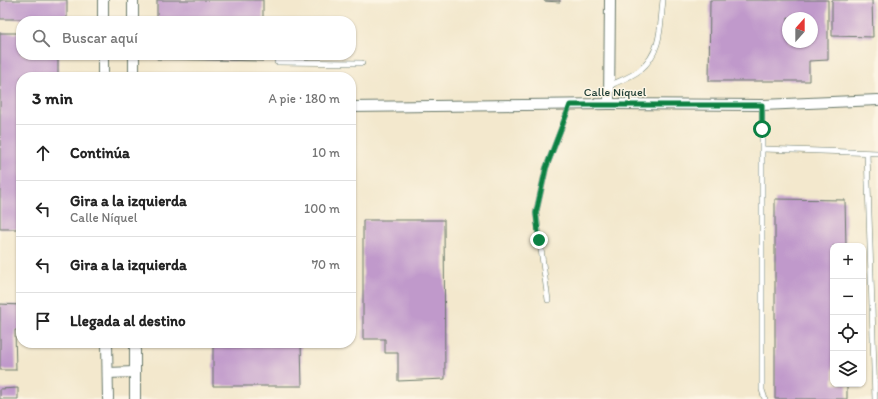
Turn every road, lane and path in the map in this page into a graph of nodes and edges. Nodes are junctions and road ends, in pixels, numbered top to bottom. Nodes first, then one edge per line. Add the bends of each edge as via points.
1 (103, 0) edge
2 (133, 0) edge
3 (610, 0) edge
4 (663, 0) edge
5 (103, 16) edge
6 (133, 16) edge
7 (103, 60) edge
8 (134, 60) edge
9 (277, 62) dead end
10 (362, 63) dead end
11 (103, 72) edge
12 (134, 72) edge
13 (609, 86) junction
14 (878, 100) edge
15 (609, 104) junction
16 (570, 105) junction
17 (762, 105) junction
18 (356, 107) edge
19 (763, 148) junction
20 (867, 153) junction
21 (878, 153) edge
22 (548, 300) dead end
23 (107, 348) edge
24 (135, 348) edge
25 (135, 372) junction
26 (108, 373) junction
27 (108, 399) edge
28 (135, 399) edge
29 (765, 399) edge
30 (875, 399) edge

1 - 5 street
2 - 6 street
3 - 13 street
4 - 13 lane via 658,44 650,61 638,71
7 - 11 street
8 - 12 street
9 - 10 lane
13 - 15 street
14 - 17 street, Calle Níquel
15 - 16 street, Calle Níquel
15 - 17 street, Calle Níquel
16 - 18 street, Calle Níquel
16 - 22 lane via 546,168 536,213
17 - 19 lane
19 - 20 lane
19 - 29 lane via 762,390
20 - 21 lane
20 - 30 lane
23 - 26 street
24 - 25 street
25 - 26 street
25 - 28 street
26 - 27 street

